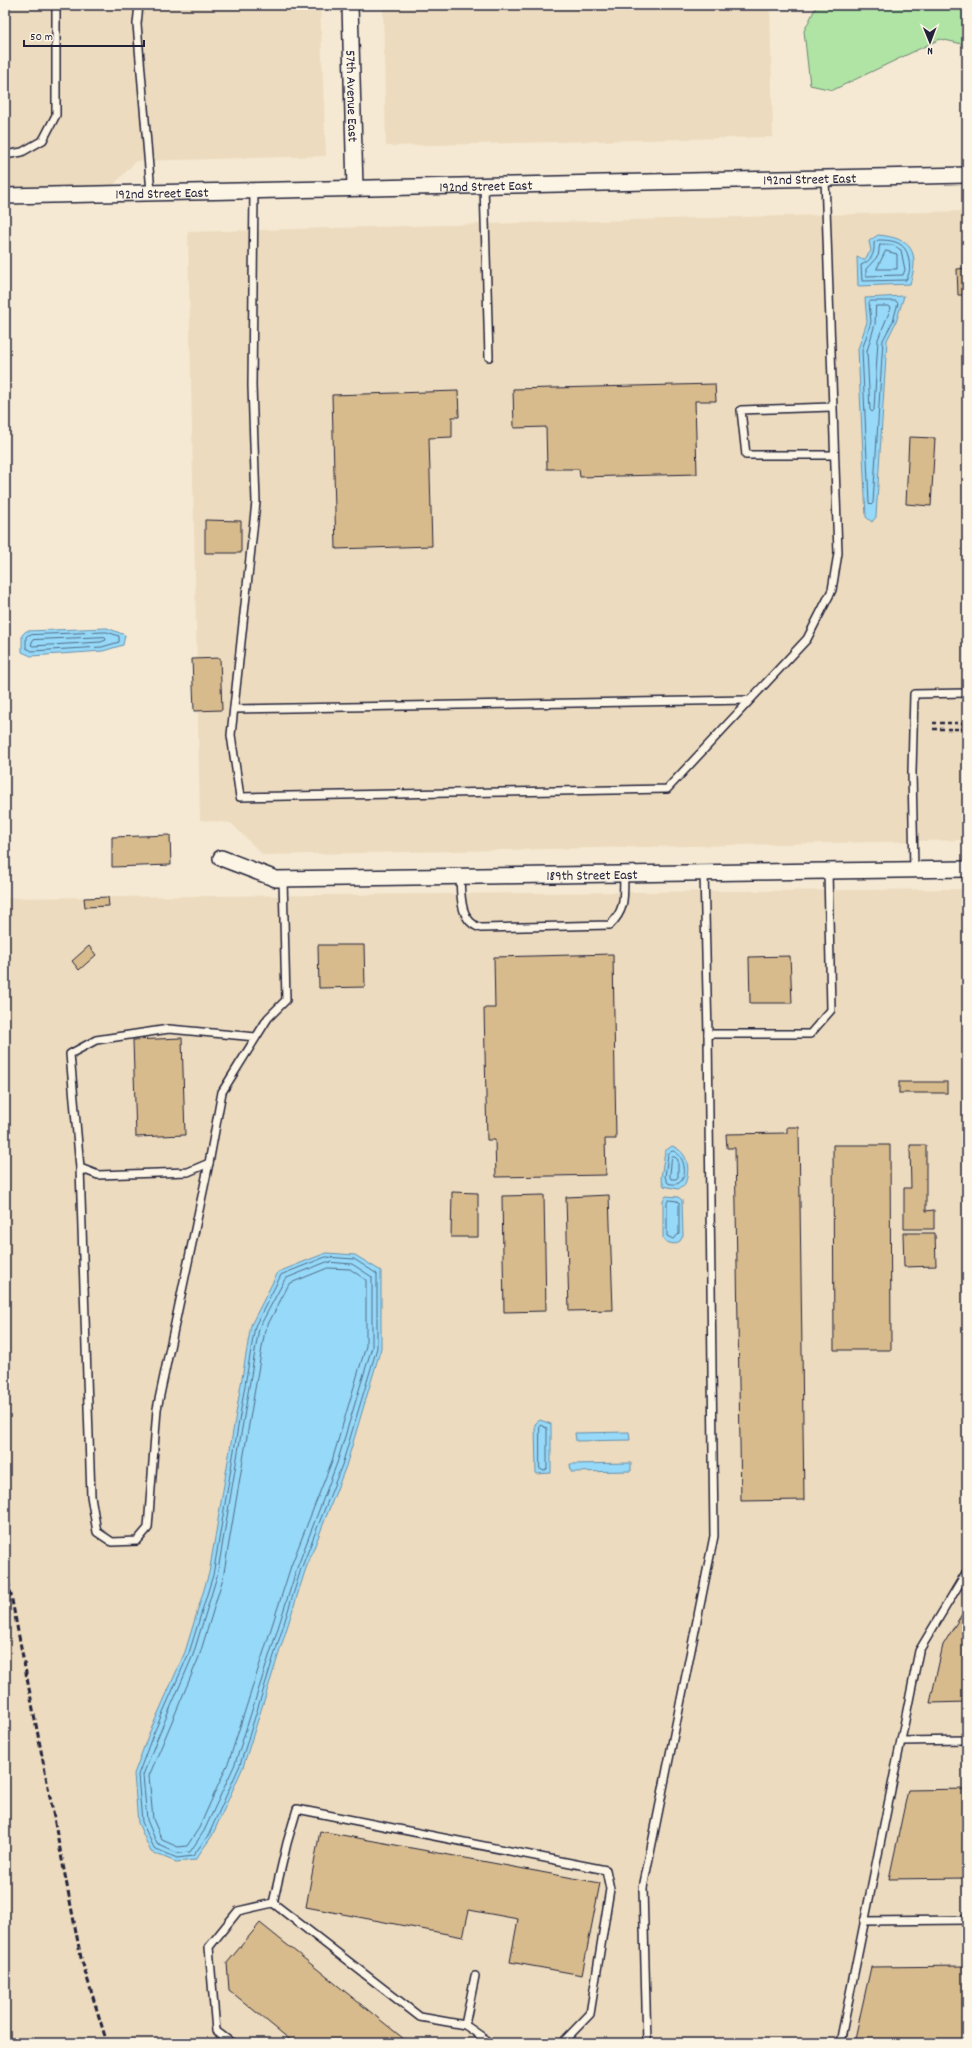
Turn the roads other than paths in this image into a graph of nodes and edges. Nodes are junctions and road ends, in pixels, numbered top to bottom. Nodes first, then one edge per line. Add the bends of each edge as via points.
1 (56, 5) edge
2 (139, 5) edge
3 (350, 5) edge
4 (5, 155) edge
5 (967, 175) edge
6 (825, 178) junction
7 (484, 185) junction
8 (355, 188) junction
9 (254, 190) junction
10 (151, 192) junction
11 (5, 196) edge
12 (489, 357) dead end
13 (832, 407) junction
14 (834, 455) junction
15 (967, 693) edge
16 (749, 700) junction
17 (234, 709) junction
18 (221, 858) dead end
19 (967, 869) edge
20 (914, 870) junction
21 (828, 871) junction
22 (704, 873) junction
23 (624, 874) junction
24 (460, 876) junction
25 (283, 879) junction
26 (708, 1034) junction
27 (256, 1037) junction
28 (209, 1163) junction
29 (80, 1168) junction
30 (967, 1571) edge
31 (967, 1740) edge
32 (901, 1741) junction
33 (273, 1903) junction
34 (967, 1920) edge
35 (864, 1921) junction
36 (475, 1976) dead end
37 (465, 2026) junction
38 (232, 2043) edge
39 (491, 2043) edge
40 (562, 2043) edge
41 (647, 2043) edge
42 (840, 2043) edge

1 - 4 lane via 56,115 43,140 22,152
2 - 10 lane via 137,24
3 - 8 street, 57th Avenue East
5 - 6 street, 192nd Street East
6 - 7 street, 192nd Street East
6 - 13 lane
7 - 8 street, 192nd Street East
7 - 12 lane
8 - 9 street, 192nd Street East
9 - 10 street, 192nd Street East
9 - 17 lane via 252,386 256,502
10 - 11 street, 192nd Street East
13 - 14 lane
13 - 14 lane via 741,410 746,455
14 - 16 lane via 838,553 832,590 807,638
15 - 20 lane via 914,694
16 - 17 lane
16 - 17 lane via 667,788 240,797 231,735
18 - 25 street, 189th Street East via 276,879
19 - 20 street, 189th Street East
20 - 21 street, 189th Street East
21 - 22 street, 189th Street East
21 - 26 lane via 831,1010 810,1034
22 - 23 street, 189th Street East
22 - 26 lane
23 - 24 street, 189th Street East
23 - 24 lane via 623,904 619,916 610,925 481,928 476,927 461,907
24 - 25 street, 189th Street East
25 - 27 lane via 286,1000 268,1018
26 - 41 lane via 714,1536 643,1888
27 - 28 lane via 222,1092
27 - 29 lane via 169,1029 96,1040 70,1054
28 - 29 lane via 188,1172 98,1175
28 - 29 lane via 157,1410 148,1528 137,1541 112,1542 97,1532 91,1496
30 - 32 lane via 919,1652
31 - 32 lane
32 - 35 lane
33 - 37 lane via 420,2017
33 - 38 lane via 238,1911 209,1947 216,2031
33 - 40 lane via 286,1843 297,1809 606,1870 610,1889 590,2014
34 - 35 lane
35 - 42 lane
36 - 37 lane
37 - 39 lane

